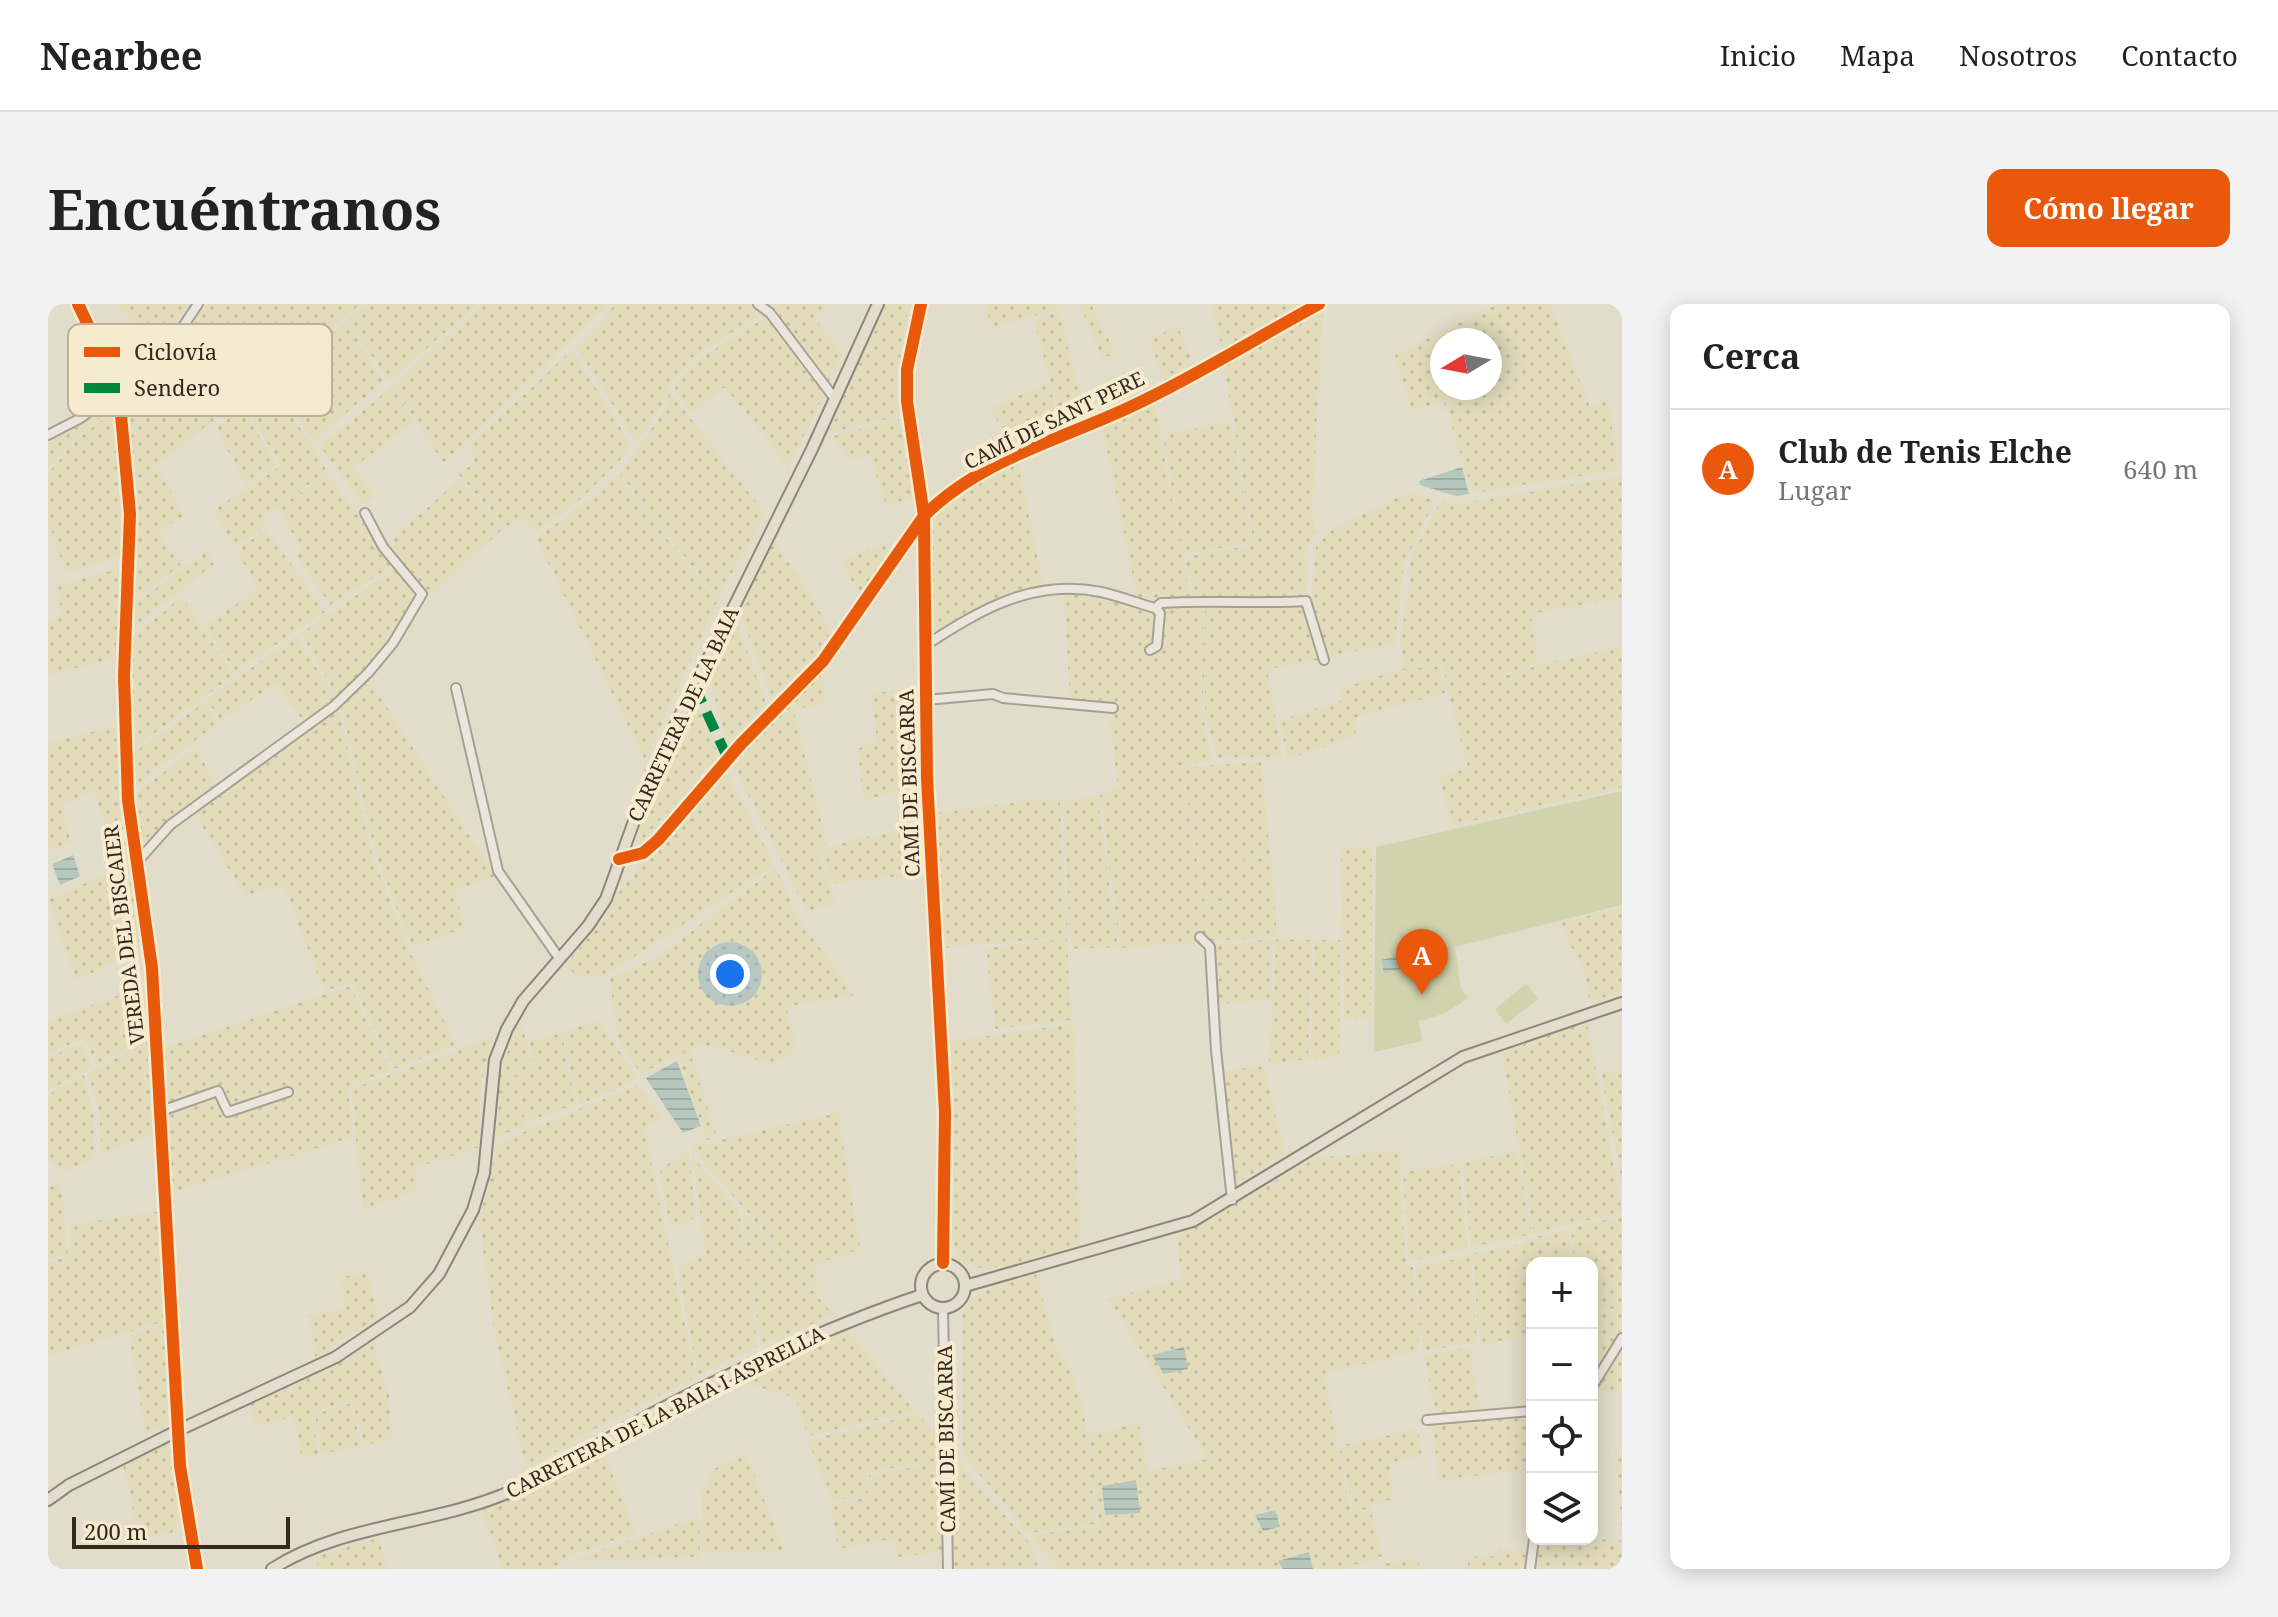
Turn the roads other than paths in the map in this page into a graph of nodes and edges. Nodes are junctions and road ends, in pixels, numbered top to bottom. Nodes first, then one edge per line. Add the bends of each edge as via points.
1 (78, 304) edge
2 (198, 304) edge
3 (758, 304) edge
4 (878, 304) edge
5 (921, 304) edge
6 (1319, 304) edge
7 (87, 324) edge
8 (185, 324) edge
9 (835, 399) junction
10 (83, 416) edge
11 (119, 416) edge
12 (48, 435) edge
13 (365, 513) dead end
14 (924, 516) junction
15 (1155, 608) junction
16 (926, 645) junction
17 (1150, 650) dead end
18 (1324, 660) dead end
19 (456, 688) dead end
20 (926, 700) junction
21 (1113, 708) dead end
22 (619, 859) junction
23 (138, 861) junction
24 (1200, 937) dead end
25 (559, 958) junction
26 (1622, 1003) edge
27 (288, 1092) dead end
28 (161, 1111) junction
29 (1232, 1200) junction
30 (943, 1263) junction
31 (965, 1286) junction
32 (922, 1295) junction
33 (943, 1308) junction
34 (1622, 1338) edge
35 (1598, 1377) edge
36 (1526, 1412) edge
37 (1427, 1420) dead end
38 (179, 1430) junction
39 (48, 1500) edge
40 (1533, 1545) edge
41 (197, 1569) edge
42 (272, 1569) edge
43 (948, 1569) edge
44 (1530, 1569) edge

1 - 7 street, VEREDA DEL BISCAIER
2 - 8 street
3 - 9 street
4 - 9 main road, CARRETERA DE LA BAIA
5 - 14 street, CAMÍ DE BISCARRA via 907,370 907,401
6 - 14 street, CAMÍ DE SANT PERE via 1129,407 994,467
9 - 22 main road, CARRETERA DE LA BAIA via 651,774
10 - 12 street
11 - 23 street, VEREDA DEL BISCAIER via 130,514 124,717 128,800
13 - 23 street via 383,547 422,594 393,643 334,706 170,825
14 - 16 street, CAMÍ DE BISCARRA
14 - 22 street, CAMÍ DE SANT PERE via 823,661 741,744 658,840 643,853
15 - 16 street via 1101,592 1029,592 970,615
15 - 17 street via 1160,613 1157,646
15 - 18 street via 1204,600 1306,601
16 - 20 street, CAMÍ DE BISCARRA
19 - 25 street via 498,871
20 - 21 street via 993,694
20 - 30 street, CAMÍ DE BISCARRA via 945,1112
22 - 25 main road, CARRETERA DE LA BAIA via 606,899
23 - 28 street, VEREDA DEL BISCAIER via 152,968
24 - 29 street via 1210,947
25 - 38 main road, CARRETERA DE LA BAIA via 523,1001 495,1060 484,1173 473,1210 439,1274 401,1314 336,1357
26 - 29 main road via 1463,1057
27 - 28 street via 228,1112 218,1091
28 - 38 street, VEREDA DEL BISCAIER
29 - 31 main road via 1193,1221
30 - 31 main road via 957,1268
30 - 32 main road via 923,1275
31 - 33 main road via 960,1300
32 - 33 main road
32 - 42 main road, CARRETERA DE LA BAIA I ASPRELLA via 814,1334 505,1494 346,1538
33 - 43 street, CAMÍ DE BISCARRA
34 - 35 street
36 - 37 street
38 - 39 main road, CARRETERA DE LA BAIA
38 - 41 street, VEREDA DEL BISCAIER via 182,1496
40 - 44 street

